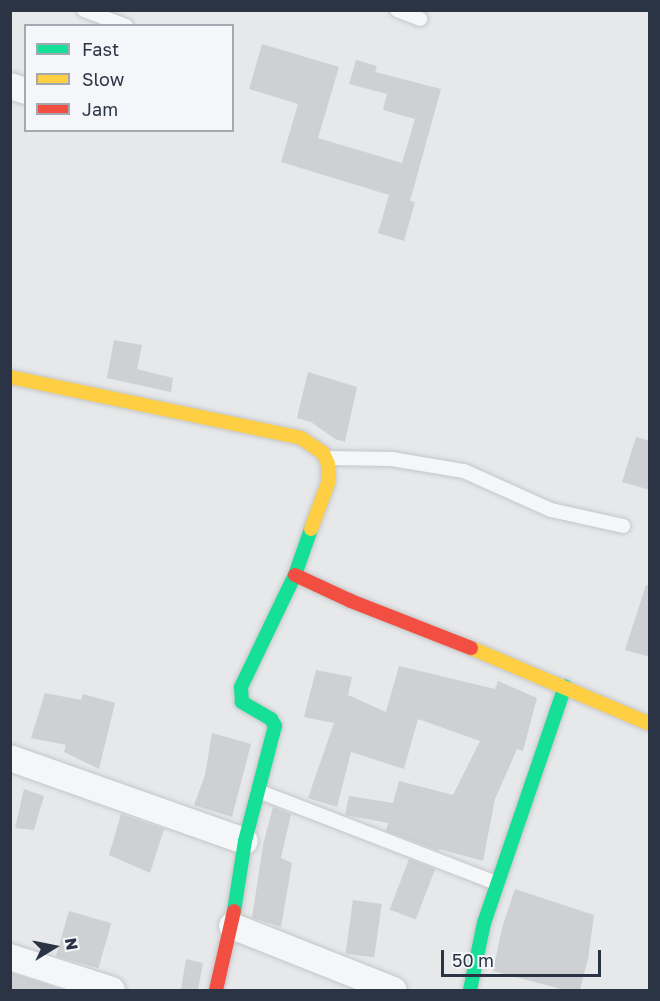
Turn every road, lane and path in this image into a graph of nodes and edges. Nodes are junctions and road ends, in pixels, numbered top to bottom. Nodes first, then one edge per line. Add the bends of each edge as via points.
1 (84, 10) edge
2 (397, 10) edge
3 (420, 19) dead end
4 (121, 24) edge
5 (10, 377) edge
6 (325, 458) junction
7 (623, 526) dead end
8 (295, 575) junction
9 (565, 687) junction
10 (650, 724) edge
11 (10, 758) edge
12 (258, 791) junction
13 (245, 841) junction
14 (498, 883) junction
15 (232, 926) junction
16 (10, 957) edge
17 (112, 990) edge
18 (216, 990) edge
19 (394, 990) edge
20 (470, 990) edge

1 - 4 lane
2 - 3 lane
5 - 6 street via 301,438 313,444
6 - 7 lane via 392,459 464,471 551,510
6 - 8 street via 330,474 328,483
8 - 9 street
8 - 12 street via 241,687 242,702 271,719 275,726
9 - 10 street
9 - 14 street
11 - 13 street
12 - 13 street
12 - 14 lane
13 - 15 street
14 - 20 street via 484,923
15 - 18 street
15 - 19 street
16 - 17 street

